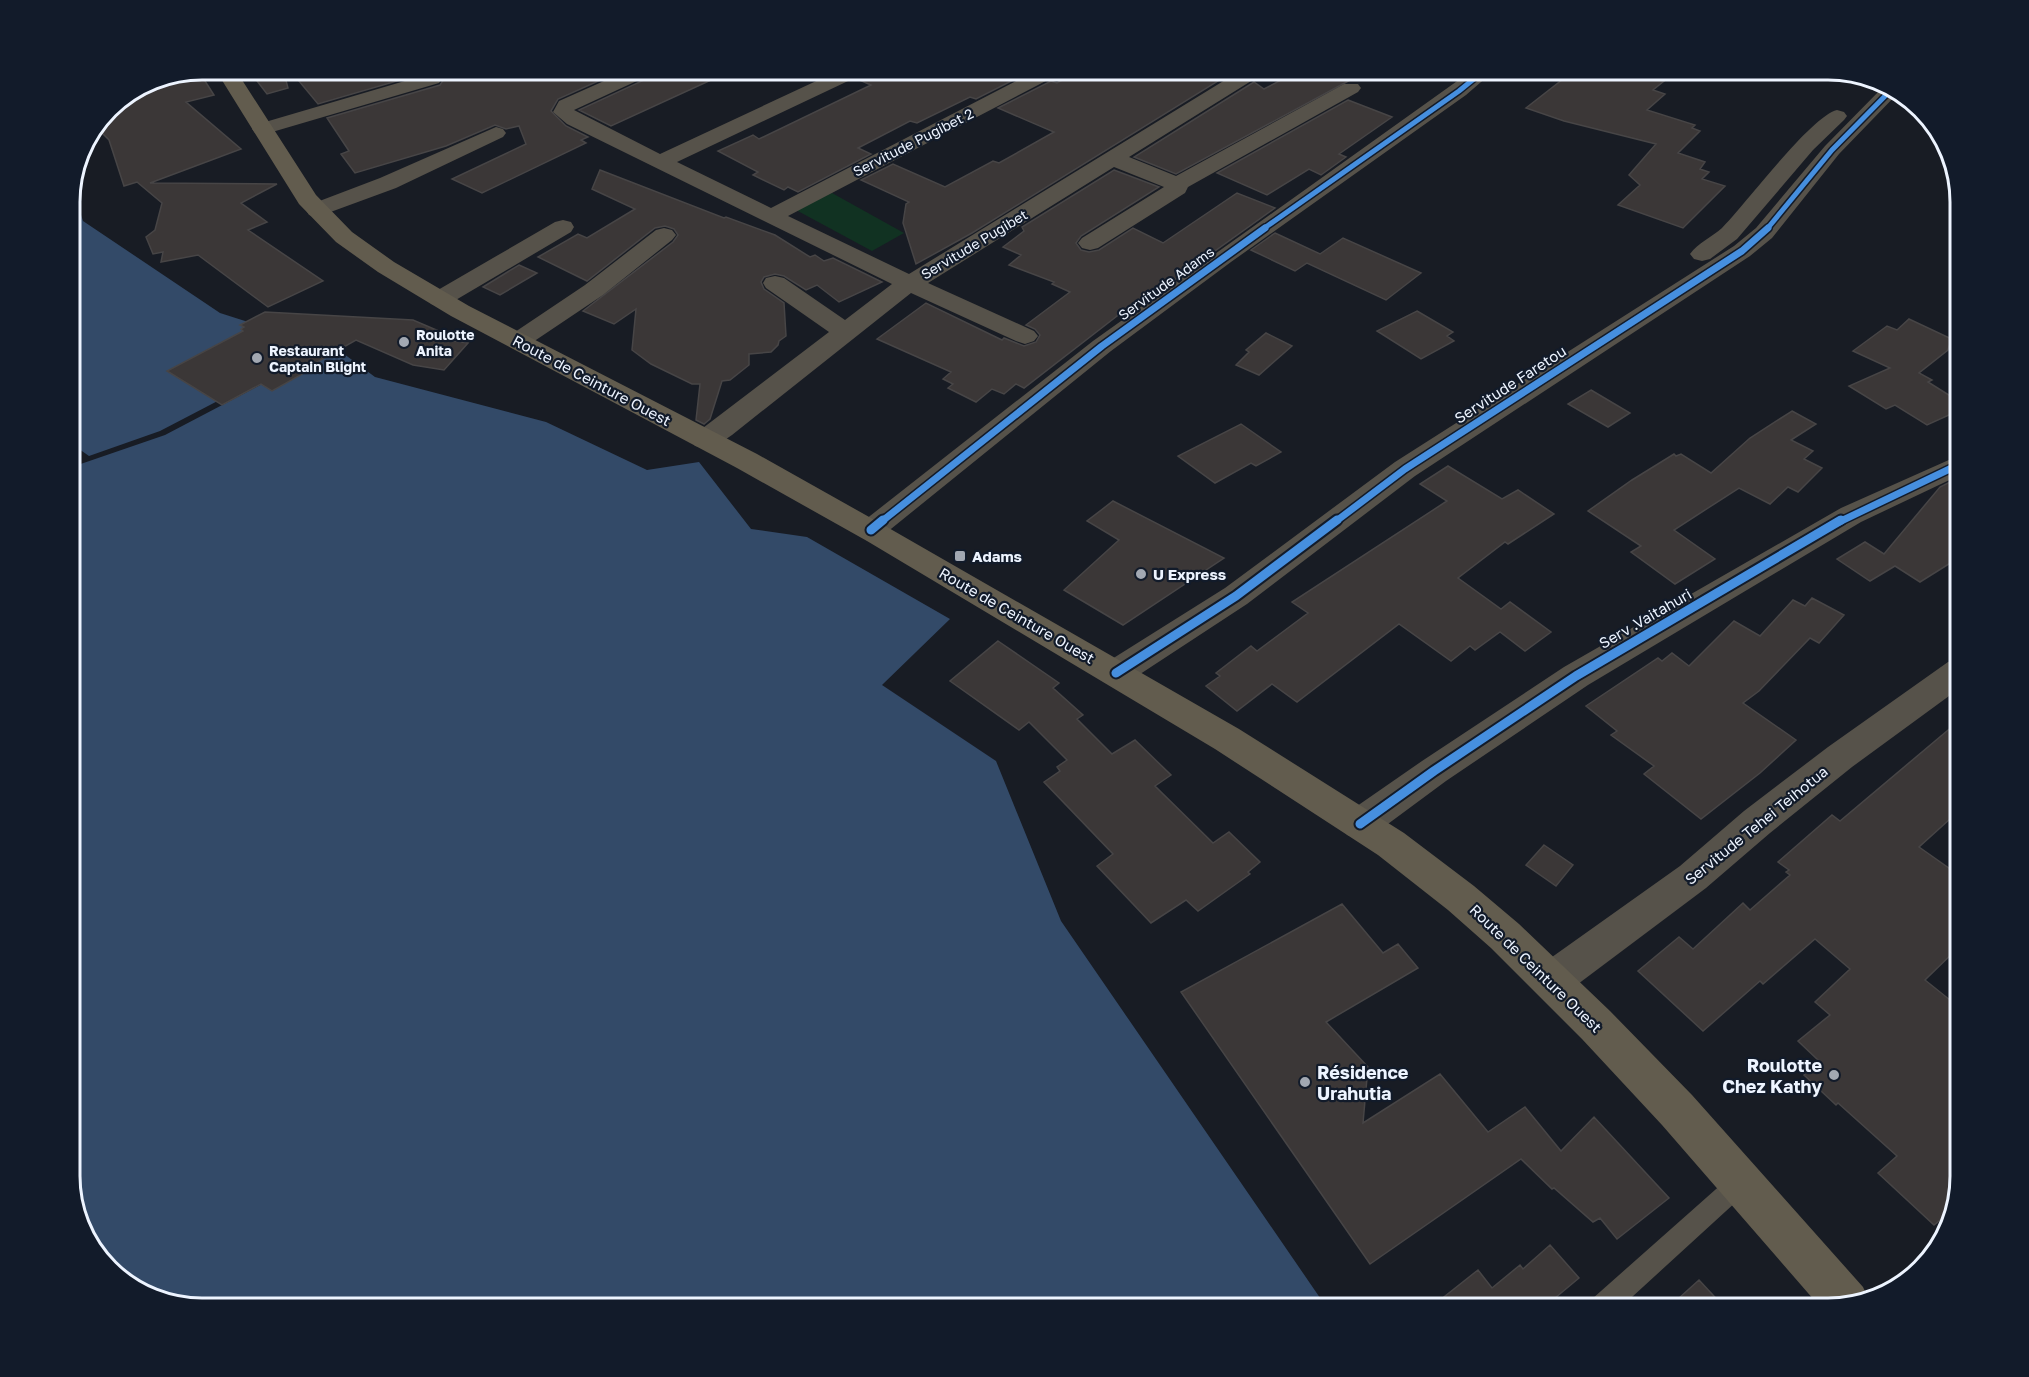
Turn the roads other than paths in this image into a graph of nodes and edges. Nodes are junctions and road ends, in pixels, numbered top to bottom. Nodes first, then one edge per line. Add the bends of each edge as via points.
1 (1034, 79) edge
2 (1240, 79) edge
3 (1474, 79) edge
4 (232, 80) edge
5 (429, 80) edge
6 (623, 80) edge
7 (835, 80) edge
8 (1865, 86) edge
9 (1352, 88) dead end
10 (1886, 94) edge
11 (261, 129) junction
12 (496, 133) dead end
13 (1115, 157) junction
14 (661, 162) junction
15 (1177, 184) junction
16 (317, 210) junction
17 (772, 216) junction
18 (563, 227) dead end
19 (664, 235) dead end
20 (1090, 243) dead end
21 (775, 283) dead end
22 (910, 283) junction
23 (440, 299) junction
24 (846, 332) junction
25 (1025, 336) dead end
26 (518, 341) junction
27 (705, 440) junction
28 (1950, 469) edge
29 (870, 530) junction
30 (1109, 668) junction
31 (1950, 678) edge
32 (1360, 824) junction
33 (1552, 980) junction
34 (1741, 1182) junction
35 (1840, 1296) edge
36 (1612, 1298) edge

1 - 17 street, Servitude Pugibet 2
2 - 13 street, Servitude Pugibet
3 - 29 street, Servitude Adams via 1101,346
4 - 11 main road, Route de Ceinture Ouest
5 - 11 street
6 - 14 street via 573,102 563,112
7 - 14 street
8 - 30 street, Servitude Faretou via 1715,245 1424,433 1331,504 1199,593
9 - 15 street
10 - 30 street, Servitude Faretou via 1832,150 1769,227 1742,252 1429,452 1236,596
11 - 16 main road, Route de Ceinture Ouest
12 - 16 street via 388,183
13 - 15 street
13 - 22 street, Servitude Pugibet
14 - 17 street
15 - 20 street via 1173,191
16 - 23 main road, Route de Ceinture Ouest via 365,253
17 - 22 street
18 - 23 street
19 - 26 street via 594,290
21 - 24 street
22 - 24 street, Servitude Pugibet
22 - 25 street
23 - 26 main road, Route de Ceinture Ouest
24 - 27 street, Servitude Pugibet
26 - 27 main road, Route de Ceinture Ouest
27 - 29 main road, Route de Ceinture Ouest
28 - 32 street, Serv .Vaitahuri via 1808,538 1576,676
29 - 30 main road, Route de Ceinture Ouest
30 - 32 main road, Route de Ceinture Ouest
31 - 33 street, Servitude Tehei Teihotua via 1840,757 1693,877
32 - 33 main road, Route de Ceinture Ouest via 1461,898
33 - 34 main road, Route de Ceinture Ouest
34 - 35 main road, Route de Ceinture Ouest
34 - 36 lane

